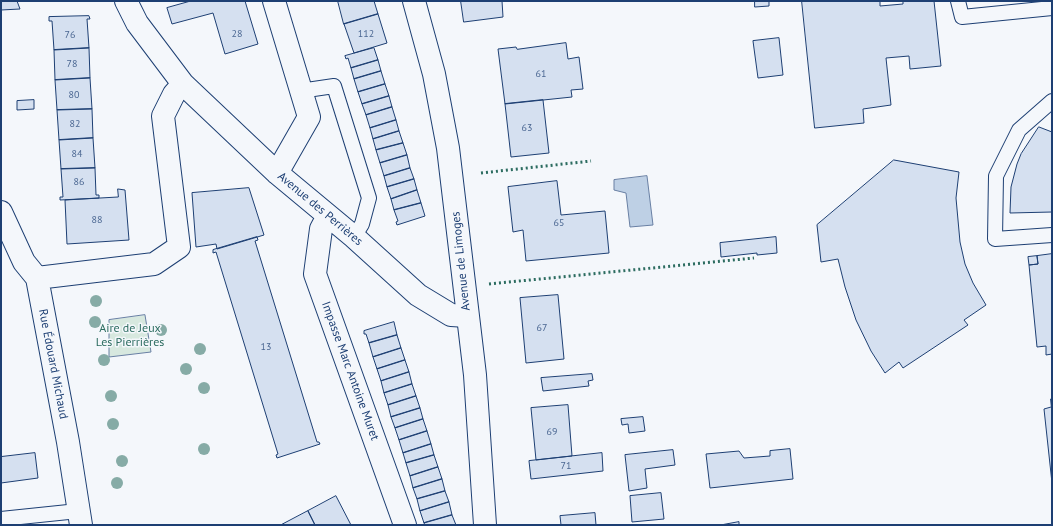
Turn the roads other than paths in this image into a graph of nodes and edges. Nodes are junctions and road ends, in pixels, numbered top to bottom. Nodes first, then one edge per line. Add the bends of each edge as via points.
1 (126, 1) edge
2 (274, 1) edge
3 (414, 1) edge
4 (958, 1) edge
5 (1052, 8) edge
6 (183, 84) junction
7 (300, 91) junction
8 (1052, 101) edge
9 (277, 173) junction
10 (1, 212) edge
11 (328, 216) junction
12 (1052, 235) edge
13 (354, 237) junction
14 (37, 278) junction
15 (467, 316) junction
16 (79, 518) edge
17 (1, 519) edge
18 (405, 525) edge
19 (485, 525) edge

1 - 6 street, Avenue des Perrières via 136,23
2 - 7 street
3 - 15 street, Avenue de Limoges via 434,74 448,148
4 - 5 lane via 962,17
6 - 9 street, Avenue des Perrières
6 - 14 street via 174,94 163,116 179,246 154,264
7 - 9 street via 309,117
7 - 13 lane via 334,86 369,198 362,224
8 - 12 lane via 1019,130 996,176 995,239
9 - 11 street, Avenue des Perrières
10 - 14 street, Rue Édouard Michaud via 24,262
11 - 13 street, Avenue des Perrières
11 - 18 street, Impasse Marc Antoine Muret via 321,229 315,274
13 - 15 street, Avenue des Perrières via 418,295 451,315
14 - 16 street, Rue Édouard Michaud via 68,442
15 - 19 street, Avenue de Limoges via 475,375
16 - 17 lane

